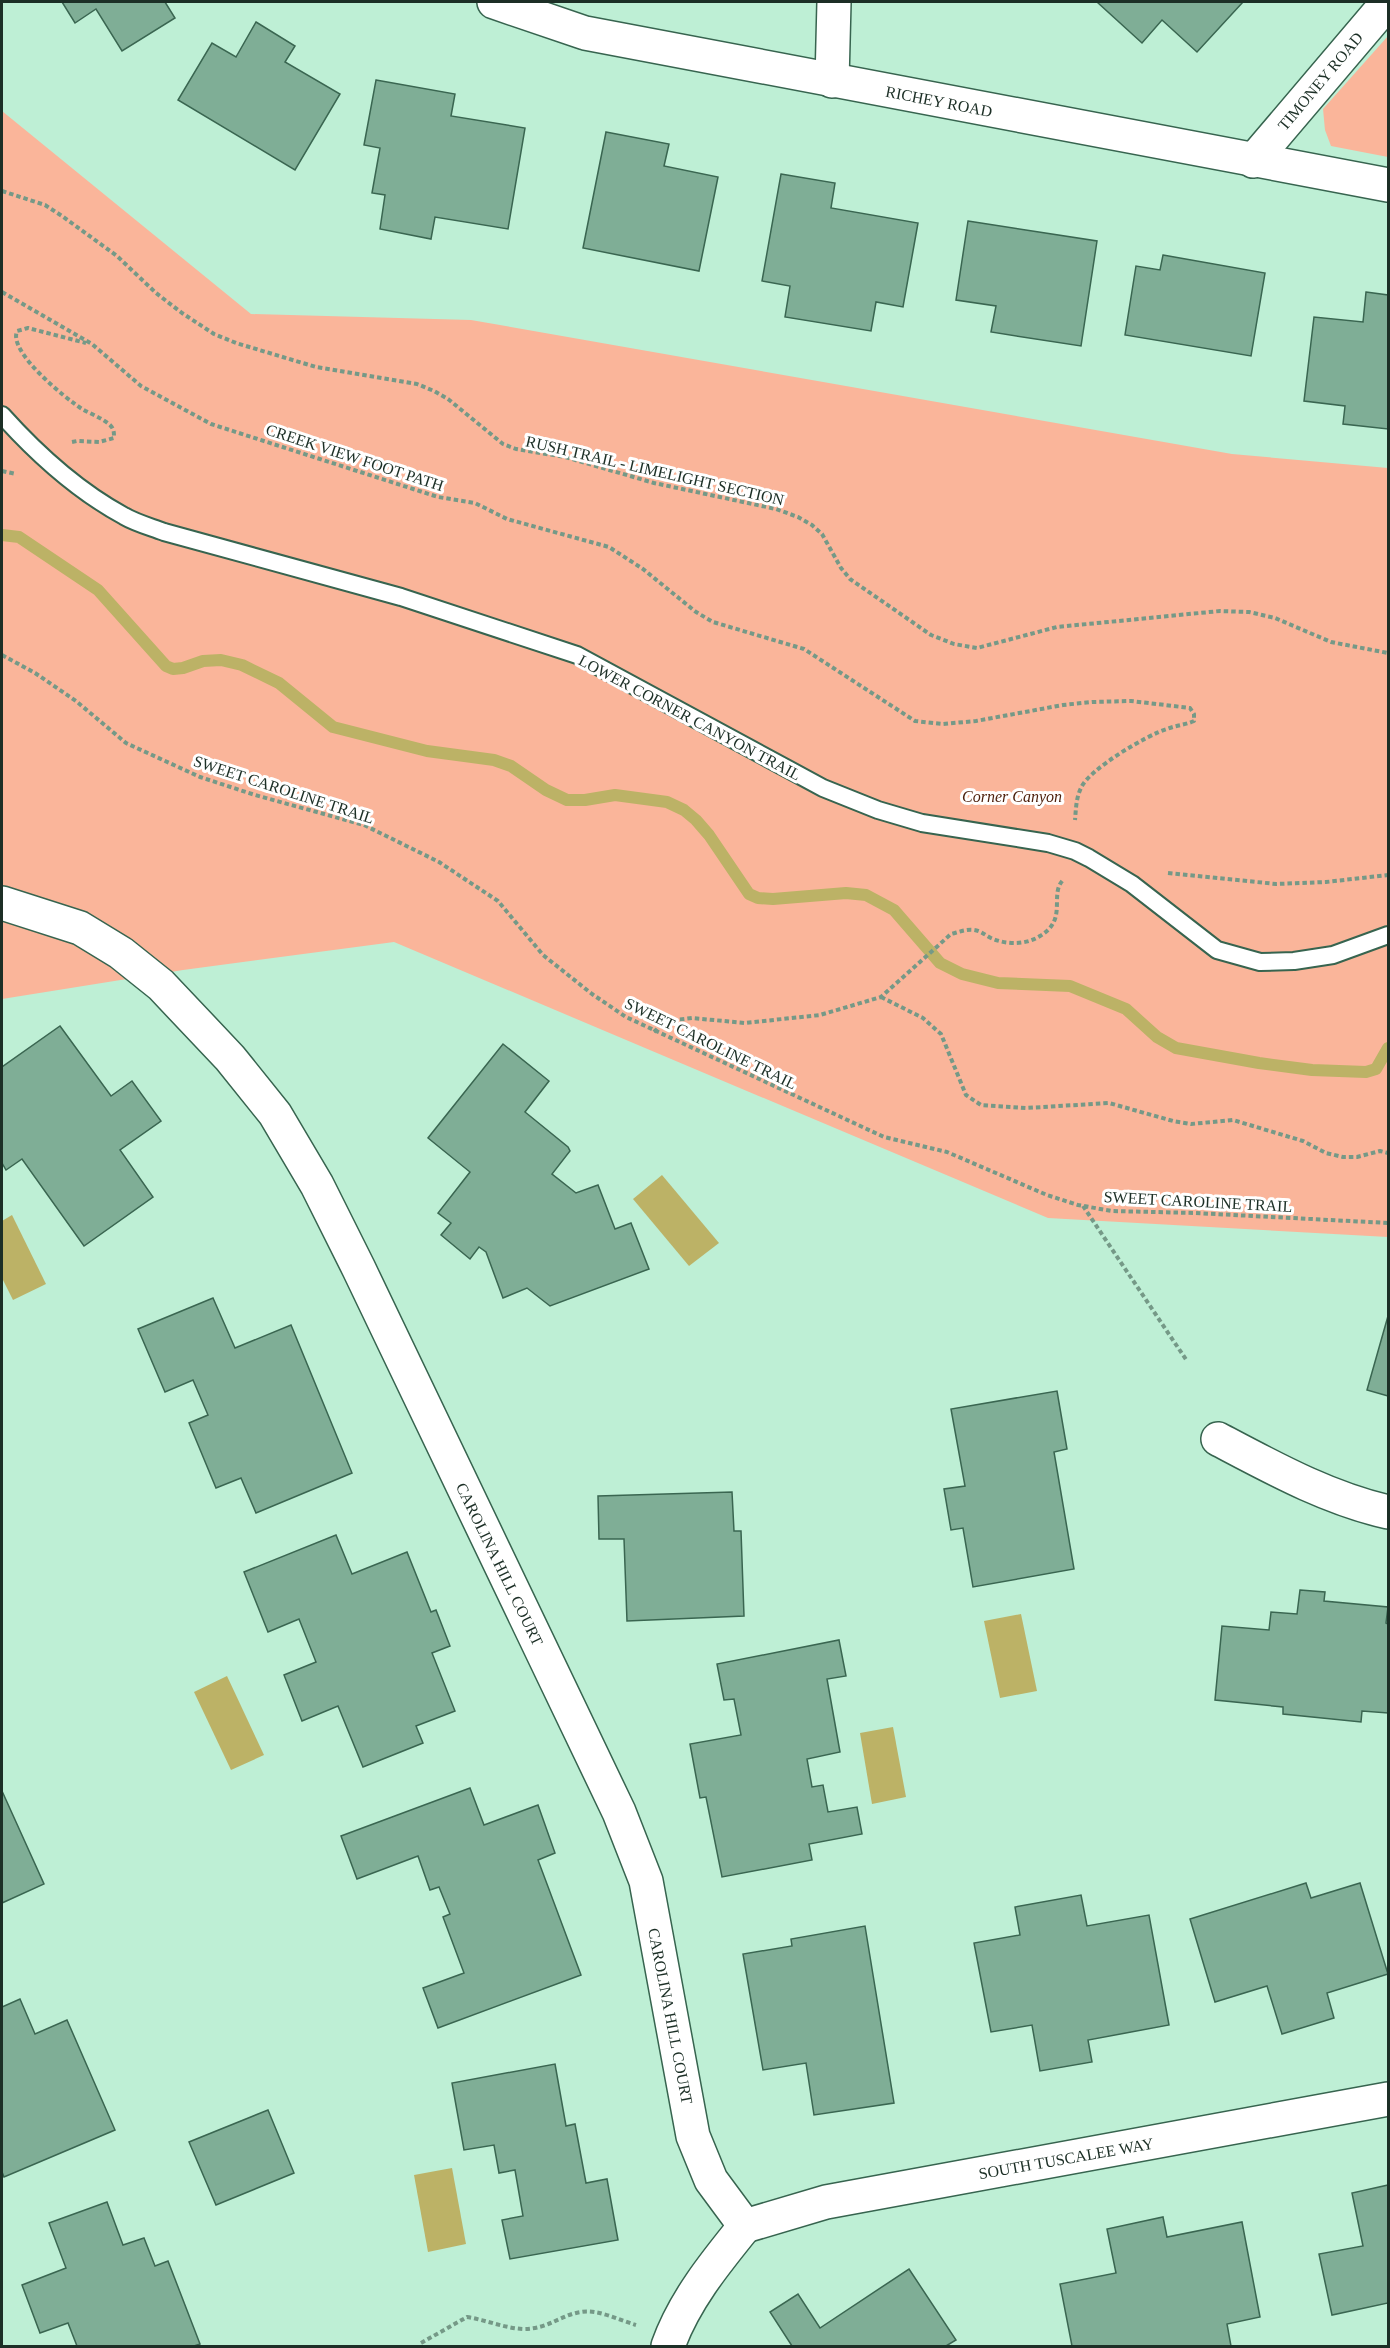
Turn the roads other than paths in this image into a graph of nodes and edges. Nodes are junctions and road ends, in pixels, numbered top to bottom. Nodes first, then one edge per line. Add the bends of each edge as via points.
1 (494, 2) edge
2 (834, 2) edge
3 (1388, 2) edge
4 (832, 81) junction
5 (1253, 161) junction
6 (1389, 185) edge
7 (2, 415) edge
8 (2, 903) edge
9 (1389, 934) edge
10 (1218, 1439) dead end
11 (1389, 1512) edge
12 (1389, 2099) edge
13 (745, 2226) junction
14 (655, 2337) edge

1 - 4 street, RICHEY ROAD via 585,33
2 - 4 street
3 - 5 street, TIMONEY ROAD
4 - 5 street, RICHEY ROAD
5 - 6 street, RICHEY ROAD
7 - 9 lane, LOWER CORNER CANYON TRAIL via 42,456 126,518 401,597 577,655 823,788 878,810 922,823 1048,843 1075,851 1112,872 1217,950 1260,962 1315,959
8 - 13 street, CAROLINA HILL COURT via 80,928 121,953 161,986 230,1058 275,1114 317,1185 619,1812 646,1881 693,2136 711,2180
10 - 11 street via 1305,1485
12 - 13 street, SOUTH TUSCALEE WAY via 826,2202
13 - 14 street via 710,2269 673,2331

